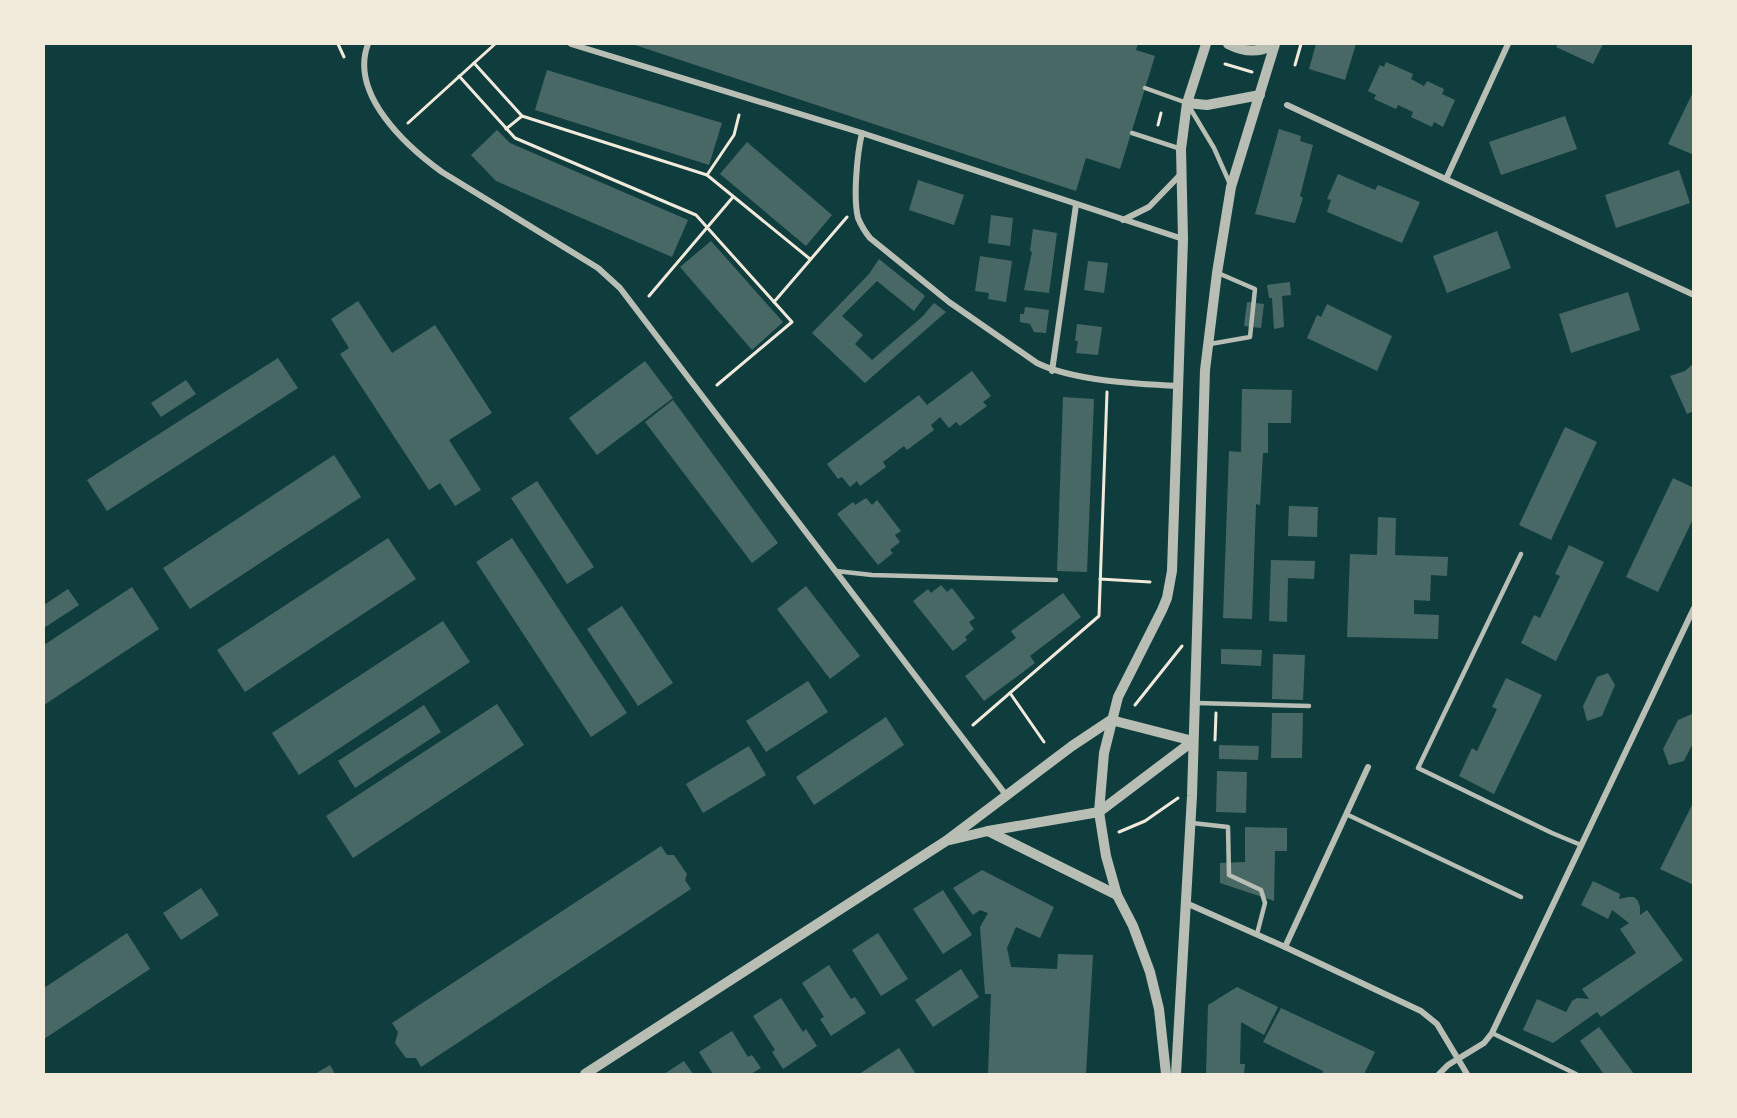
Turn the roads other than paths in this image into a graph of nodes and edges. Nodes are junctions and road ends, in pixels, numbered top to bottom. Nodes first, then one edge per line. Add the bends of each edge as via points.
1 (368, 44) edge
2 (571, 44) edge
3 (1206, 44) edge
4 (1228, 44) edge
5 (1274, 44) edge
6 (1508, 44) edge
7 (1145, 88) dead end
8 (1260, 95) junction
9 (1187, 103) junction
10 (1287, 105) dead end
11 (862, 133) junction
12 (1132, 133) dead end
13 (1181, 149) junction
14 (1181, 174) junction
15 (1446, 179) junction
16 (1231, 187) junction
17 (1076, 205) junction
18 (1123, 220) junction
19 (1184, 239) junction
20 (1216, 273) junction
21 (1694, 295) edge
22 (1207, 345) junction
23 (1052, 371) junction
24 (1179, 386) junction
25 (1521, 554) dead end
26 (836, 571) junction
27 (1056, 580) dead end
28 (1694, 608) edge
29 (1194, 703) junction
30 (1309, 706) dead end
31 (1111, 720) junction
32 (1193, 741) junction
33 (1368, 767) dead end
34 (1006, 795) junction
35 (1099, 812) junction
36 (1346, 814) junction
37 (1190, 822) junction
38 (988, 831) junction
39 (946, 840) junction
40 (1581, 845) junction
41 (1117, 895) junction
42 (1521, 897) dead end
43 (1185, 903) junction
44 (1257, 934) junction
45 (1285, 947) junction
46 (1492, 1033) junction
47 (1457, 1059) junction
48 (585, 1074) edge
49 (1166, 1074) edge
50 (1176, 1074) edge
51 (1439, 1074) edge
52 (1467, 1074) edge
53 (1576, 1074) edge

1 - 26 street via 363,61 369,91 397,133 442,172 610,277
2 - 11 street
3 - 9 street
4 - 5 street via 1259,51
5 - 8 street
6 - 15 street
7 - 9 lane
8 - 9 street via 1207,105
8 - 16 street
9 - 13 street
9 - 16 lane via 1214,148
10 - 15 street
11 - 17 street
11 - 23 street via 856,204 870,238 948,302
12 - 13 lane
13 - 14 street
14 - 18 street via 1149,207
14 - 19 street
15 - 21 street
16 - 20 street
17 - 18 street
17 - 23 street
18 - 19 street
19 - 24 street
20 - 22 street
20 - 22 lane via 1255,289 1250,337
22 - 29 street
23 - 24 street
24 - 31 street via 1170,585
25 - 40 lane via 1418,768
26 - 27 lane
26 - 34 street
28 - 40 street
29 - 30 lane
29 - 32 street
31 - 32 street
31 - 34 street
31 - 35 street via 1100,780
32 - 35 street
32 - 37 street
33 - 36 street
34 - 39 street
35 - 38 street
35 - 41 street
36 - 42 lane
36 - 45 street
37 - 43 street
37 - 44 lane via 1228,827 1229,875 1261,890 1265,903
38 - 39 street
38 - 41 street
39 - 48 street
40 - 46 street
41 - 49 street via 1150,972 1162,1027
43 - 44 street
43 - 50 street
44 - 45 street
45 - 47 street via 1430,1017
46 - 47 street
46 - 53 lane
47 - 51 street
47 - 52 street

